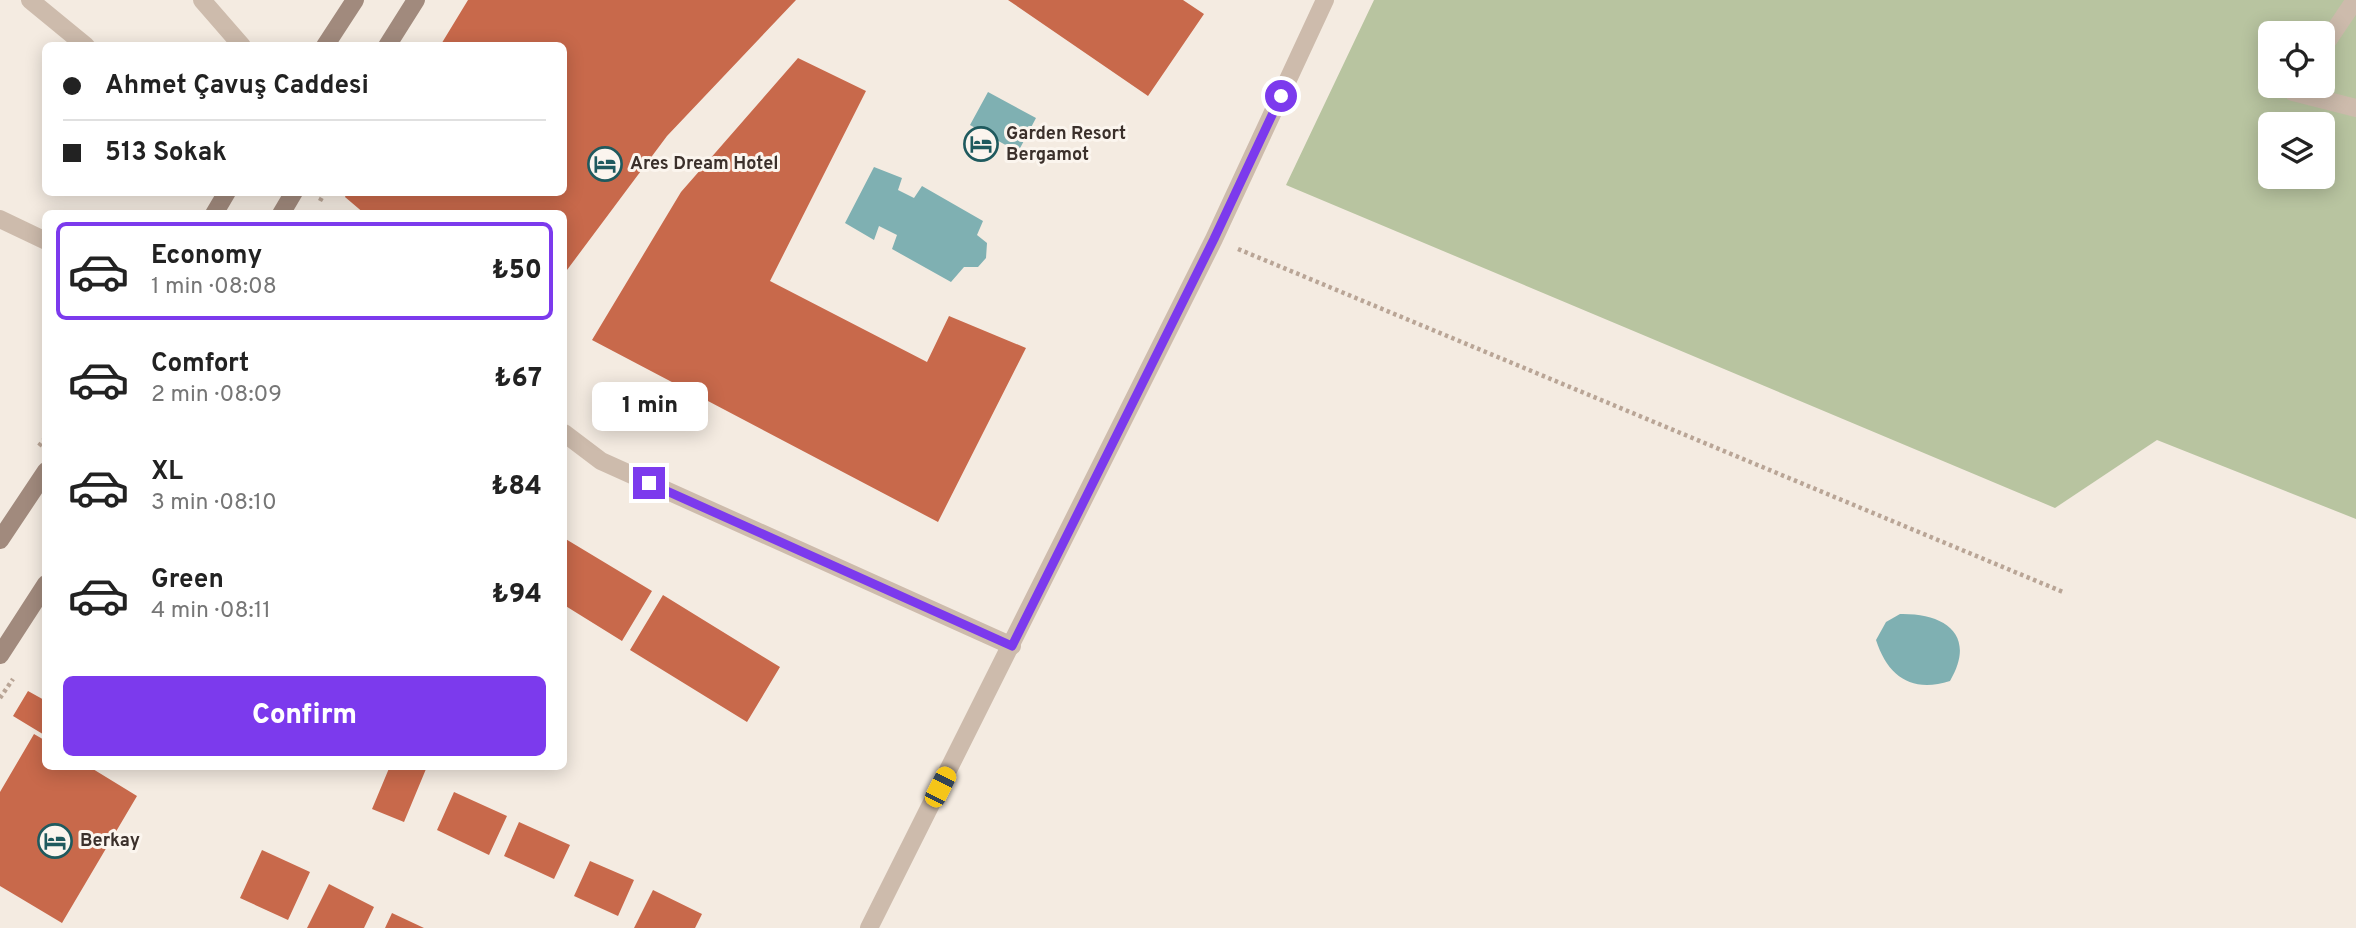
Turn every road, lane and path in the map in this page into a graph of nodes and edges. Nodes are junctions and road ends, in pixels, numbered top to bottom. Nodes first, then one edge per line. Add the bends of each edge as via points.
1 (30, 0) edge
2 (202, 0) edge
3 (355, 0) edge
4 (416, 0) edge
5 (1325, 0) edge
6 (2355, 0) edge
7 (2335, 30) edge
8 (81, 42) edge
9 (239, 42) edge
10 (328, 42) edge
11 (390, 42) edge
12 (2324, 98) edge
13 (2356, 108) edge
14 (0, 219) edge
15 (42, 239) edge
16 (1214, 239) junction
17 (567, 435) edge
18 (42, 477) edge
19 (0, 540) edge
20 (42, 590) edge
21 (2063, 592) dead end
22 (1012, 646) junction
23 (0, 655) edge
24 (869, 928) edge

1 - 8 street
2 - 9 street
3 - 10 main road
4 - 11 main road
5 - 16 street
6 - 7 street
12 - 13 street
14 - 15 street
16 - 21 path
16 - 22 street
17 - 22 street via 601,461
18 - 19 main road
20 - 23 main road
22 - 24 street

